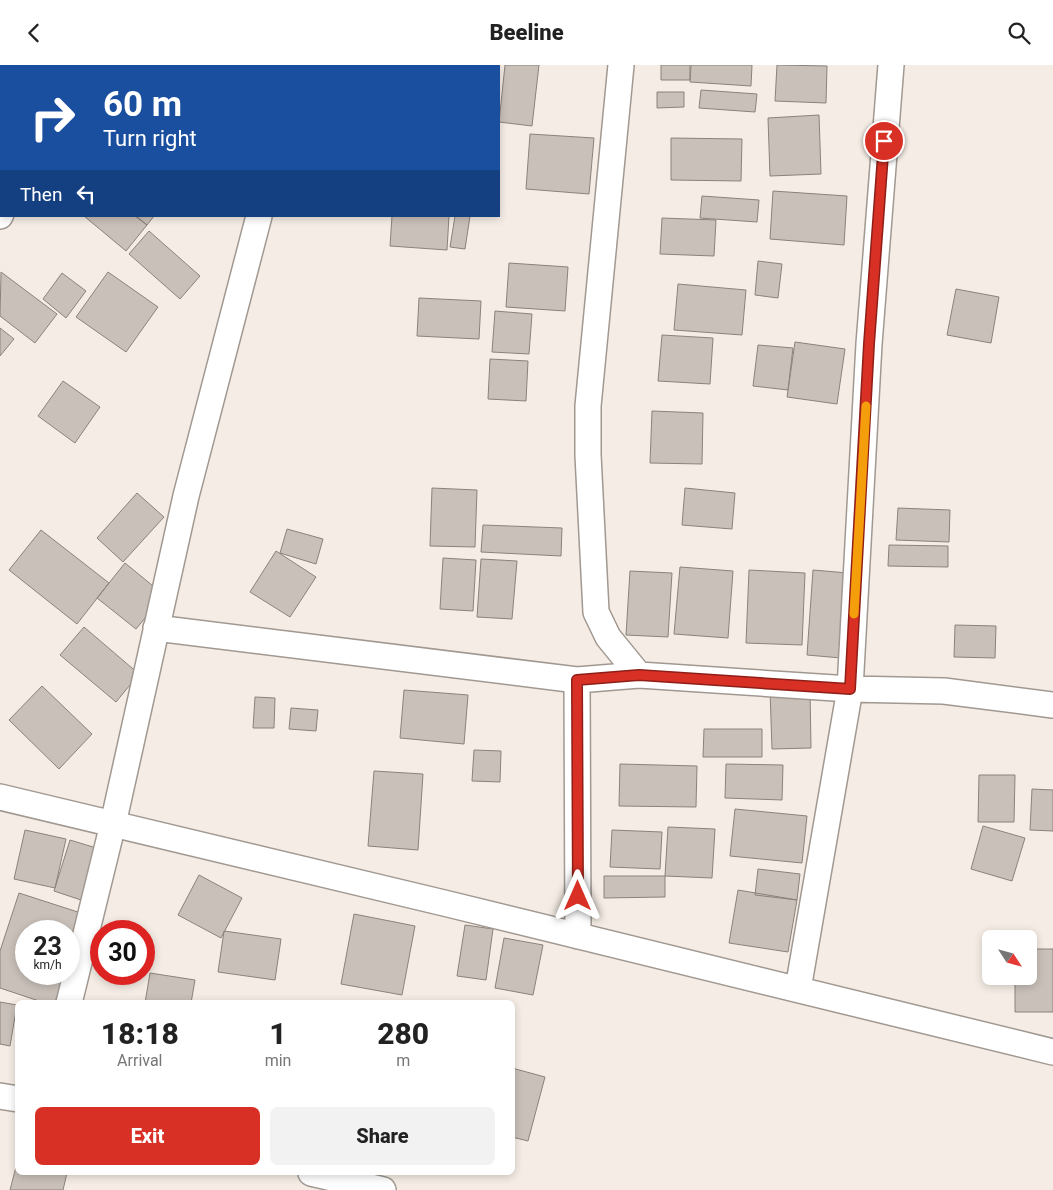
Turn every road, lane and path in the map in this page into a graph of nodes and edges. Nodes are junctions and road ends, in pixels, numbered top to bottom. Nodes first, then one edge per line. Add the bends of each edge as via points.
1 (621, 65) edge
2 (891, 65) edge
3 (259, 217) edge
4 (156, 628) junction
5 (639, 675) junction
6 (577, 680) junction
7 (850, 689) junction
8 (1053, 705) edge
9 (0, 797) edge
10 (113, 825) junction
11 (578, 935) junction
12 (798, 989) junction
13 (70, 1000) edge
14 (1053, 1052) edge
15 (0, 1096) edge
16 (15, 1098) edge
17 (319, 1175) edge
18 (383, 1190) edge

1 - 5 street via 588,406 588,455 596,612 608,637
2 - 7 street via 869,344
3 - 4 street via 186,496
4 - 6 street
4 - 10 street
5 - 6 street
5 - 7 street
6 - 11 street
7 - 8 street via 944,691
7 - 12 street
9 - 10 street
10 - 11 street
10 - 13 street
11 - 12 street
12 - 14 street
15 - 16 street
17 - 18 street

